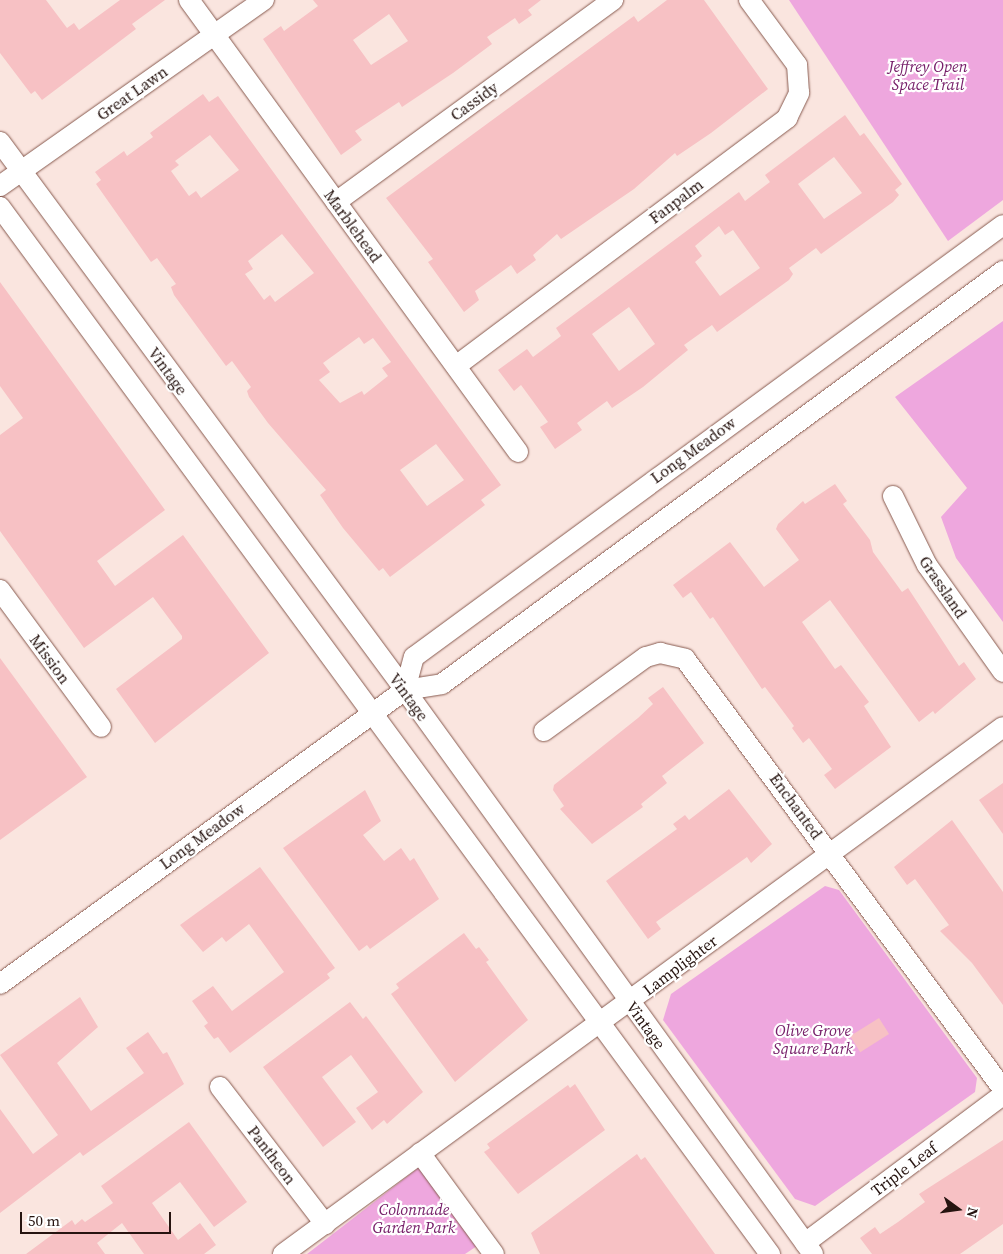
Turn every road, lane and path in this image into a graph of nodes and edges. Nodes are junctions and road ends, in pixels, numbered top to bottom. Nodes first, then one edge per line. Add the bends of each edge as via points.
1 (189, 0) edge
2 (264, 0) edge
3 (613, 0) edge
4 (749, 0) edge
5 (214, 35) junction
6 (0, 142) edge
7 (21, 171) junction
8 (0, 186) edge
9 (336, 202) junction
10 (0, 207) edge
11 (1003, 225) edge
12 (1003, 271) edge
13 (456, 366) junction
14 (518, 452) dead end
15 (894, 496) dead end
16 (0, 590) edge
17 (1003, 672) edge
18 (405, 690) junction
19 (373, 713) junction
20 (101, 727) dead end
21 (1003, 727) edge
22 (544, 731) dead end
23 (830, 853) junction
24 (0, 984) edge
25 (629, 1002) junction
26 (600, 1024) junction
27 (220, 1087) dead end
28 (1003, 1089) edge
29 (1003, 1096) edge
30 (420, 1153) junction
31 (325, 1224) junction
32 (809, 1248) edge
33 (283, 1254) edge
34 (494, 1254) edge
35 (770, 1254) edge

1 - 5 street, Marblehead
2 - 5 street, Great Lawn
3 - 9 street, Cassidy
4 - 13 street, Fanpalm via 797,65 799,93 787,118
5 - 7 street, Great Lawn
5 - 9 street, Marblehead
6 - 7 street, Vintage
7 - 8 street, Great Lawn
7 - 18 street, Vintage
9 - 13 street, Marblehead
10 - 19 street
11 - 18 street, Long Meadow via 414,657
12 - 18 street, Long Meadow via 442,684
13 - 14 street, Marblehead
15 - 17 street, Grassland via 927,565
16 - 20 street, Mission
18 - 19 street, Long Meadow
18 - 25 street, Vintage
19 - 24 street, Long Meadow
19 - 26 street
21 - 23 street, Lamplighter
22 - 23 street, Enchanted via 646,657 673,654 694,667
23 - 25 street, Lamplighter
23 - 28 street, Enchanted
25 - 26 street, Lamplighter
25 - 32 street, Vintage
26 - 30 street, Lamplighter
26 - 35 street
27 - 31 street, Pantheon
29 - 32 street, Triple Leaf
30 - 31 street, Lamplighter
30 - 34 street
31 - 33 street, Lamplighter

